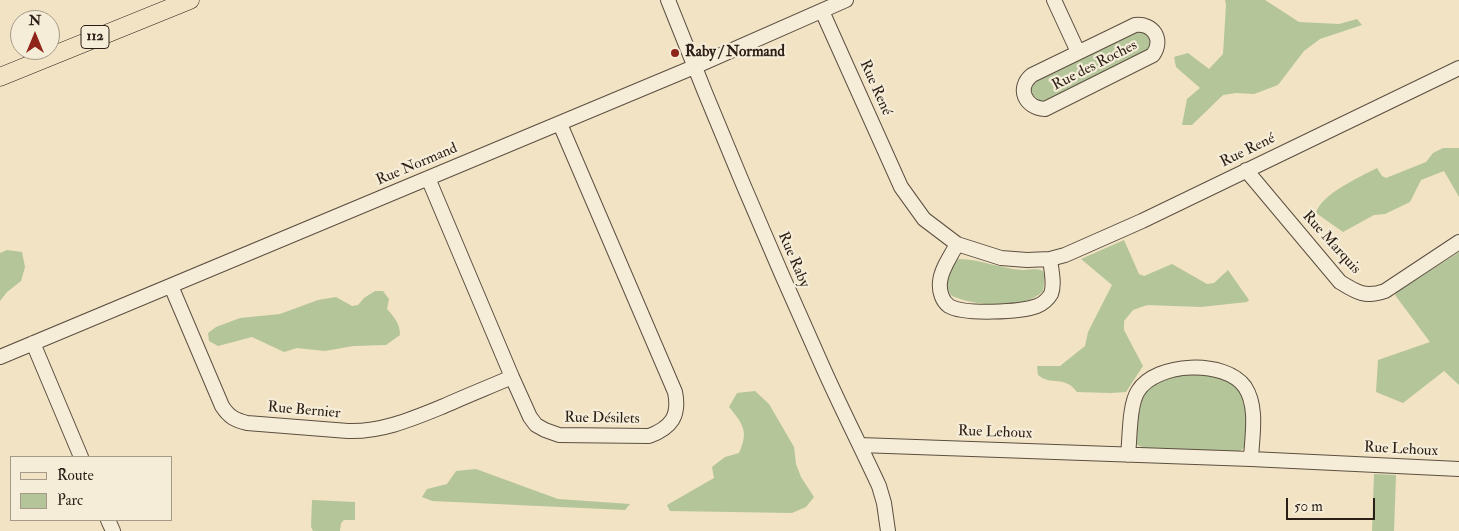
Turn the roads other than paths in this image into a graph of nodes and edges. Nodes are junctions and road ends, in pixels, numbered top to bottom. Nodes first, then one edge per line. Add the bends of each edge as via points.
1 (190, 0) edge
2 (668, 0) edge
3 (846, 0) edge
4 (1054, 0) edge
5 (822, 11) junction
6 (1078, 52) junction
7 (694, 67) junction
8 (1459, 68) edge
9 (0, 77) edge
10 (560, 124) junction
11 (1246, 170) junction
12 (428, 178) junction
13 (1459, 242) edge
14 (958, 244) junction
15 (1050, 259) junction
16 (171, 286) junction
17 (34, 344) junction
18 (0, 358) edge
19 (512, 378) junction
20 (860, 445) junction
21 (1128, 455) junction
22 (81, 456) edge
23 (1251, 459) junction
24 (1459, 469) edge
25 (888, 531) edge

1 - 9 main road, 112
2 - 7 street, Rue Raby
3 - 5 street, Rue Normand
4 - 6 street, Rue des Roches
5 - 7 street, Rue Normand
5 - 14 street, Rue René via 901,187 924,219
6 - 6 street, Rue des Roches via 1028,78 1024,93 1028,103 1045,109 1153,55 1158,40 1149,27 1134,25
7 - 10 street, Rue Normand
7 - 20 street, Rue Raby via 777,265
8 - 11 street, Rue René
10 - 12 street, Rue Normand
10 - 19 street, Rue Désilets via 670,377 678,403 676,413 666,428 650,436 559,435 536,425
11 - 13 street, Rue Marquis via 1340,282 1355,292 1374,295 1385,292
11 - 15 street, Rue René via 1142,221
12 - 16 street, Rue Normand
12 - 19 street, Rue Désilets
14 - 15 street, Rue René via 1001,258
14 - 15 street via 942,272 940,293 951,307 970,311 1022,310 1045,302 1052,287
16 - 17 street, Rue Normand
16 - 19 street, Rue Bernier via 222,406 235,420 348,431 380,429
17 - 18 street, Rue Normand
17 - 22 street
20 - 21 street, Rue Lehoux
20 - 25 street, Rue Raby via 879,486
21 - 23 street, Rue Lehoux
21 - 23 street via 1133,404 1145,382 1170,370 1199,369 1222,372 1244,386 1253,412
23 - 24 street, Rue Lehoux

